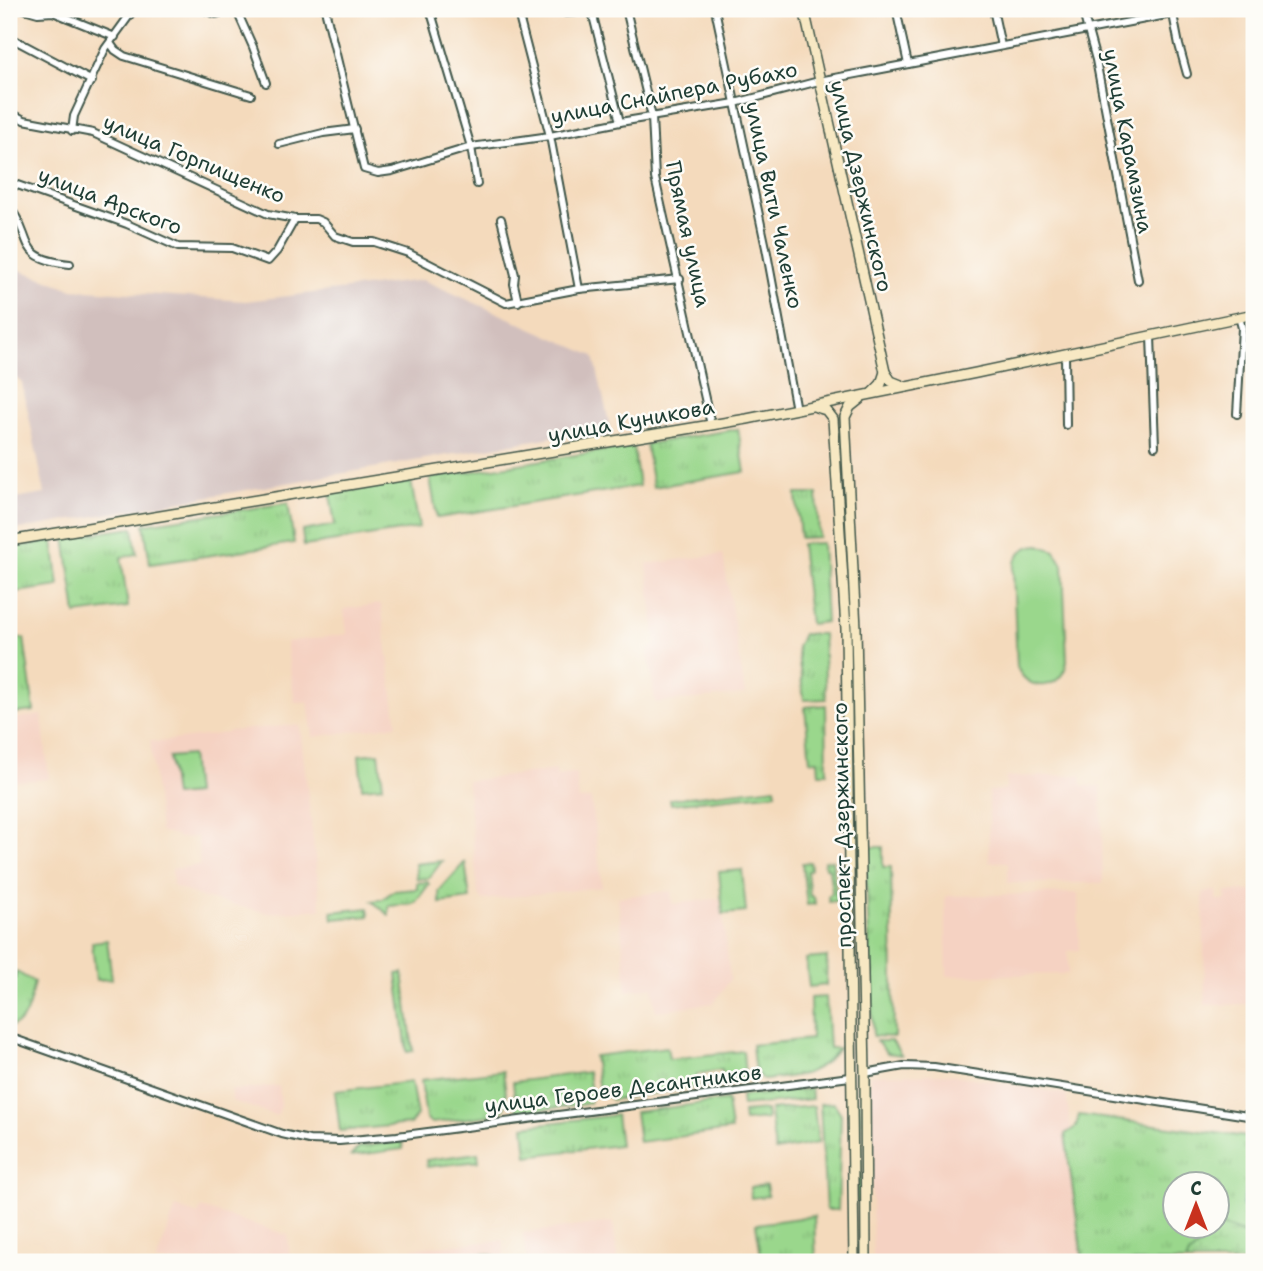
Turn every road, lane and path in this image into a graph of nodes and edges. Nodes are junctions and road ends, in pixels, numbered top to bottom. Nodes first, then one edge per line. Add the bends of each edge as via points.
1 (24, 9) edge
2 (134, 9) edge
3 (202, 9) edge
4 (236, 9) edge
5 (325, 9) edge
6 (430, 9) edge
7 (517, 9) edge
8 (561, 9) edge
9 (626, 9) edge
10 (715, 9) edge
11 (804, 9) edge
12 (896, 9) edge
13 (993, 9) edge
14 (1082, 9) edge
15 (1198, 9) edge
16 (1173, 11) edge
17 (1087, 30) junction
18 (9, 37) edge
19 (112, 40) junction
20 (1001, 46) junction
21 (908, 64) junction
22 (1187, 74) dead end
23 (92, 80) junction
24 (819, 80) junction
25 (266, 83) dead end
26 (251, 95) dead end
27 (735, 103) junction
28 (10, 113) edge
29 (652, 117) junction
30 (620, 121) junction
31 (355, 129) junction
32 (72, 131) junction
33 (550, 136) junction
34 (278, 145) dead end
35 (471, 147) junction
36 (9, 173) edge
37 (9, 182) edge
38 (477, 184) dead end
39 (9, 206) edge
40 (295, 219) junction
41 (501, 219) dead end
42 (70, 264) dead end
43 (680, 279) junction
44 (1138, 280) dead end
45 (579, 289) junction
46 (518, 302) junction
47 (1254, 314) edge
48 (1239, 317) junction
49 (1151, 337) junction
50 (1065, 355) junction
51 (885, 372) junction
52 (907, 387) junction
53 (865, 396) junction
54 (837, 403) junction
55 (811, 407) junction
56 (796, 410) junction
57 (1237, 414) dead end
58 (845, 418) junction
59 (833, 419) junction
60 (711, 425) junction
61 (1066, 425) dead end
62 (1155, 446) dead end
63 (9, 541) edge
64 (851, 628) junction
65 (9, 1037) edge
66 (864, 1073) junction
67 (850, 1077) junction
68 (1254, 1117) edge
69 (854, 1262) edge
70 (866, 1262) edge

1 - 19 street via 53,12
2 - 19 street
3 - 4 street via 216,14
4 - 25 street
5 - 31 street
6 - 35 street
7 - 33 street
8 - 30 street via 566,13 585,10 593,16
9 - 29 street, Прямая улица
10 - 27 street, улица Вити Чаленко
11 - 24 street, улица Дзержинского
12 - 21 street
13 - 20 street
14 - 17 street, улица Карамзина
15 - 16 street, улица Снайпера Рубахо
16 - 17 street, улица Снайпера Рубахо
16 - 22 street
17 - 20 street, улица Снайпера Рубахо
17 - 44 street, улица Карамзина
18 - 23 street
19 - 23 street
19 - 26 street via 115,50 124,56
20 - 21 street, улица Снайпера Рубахо
21 - 24 street, улица Снайпера Рубахо
23 - 32 street via 74,116
24 - 27 street, улица Снайпера Рубахо
24 - 51 street, улица Дзержинского
27 - 29 street, улица Снайпера Рубахо
27 - 56 street, улица Вити Чаленко
28 - 32 street, улица Горпищенко
28 - 36 street
29 - 30 street, улица Снайпера Рубахо
29 - 43 street, Прямая улица via 655,178
30 - 33 street, улица Снайпера Рубахо
31 - 34 street
31 - 35 street, улица Снайпера Рубахо via 364,169 378,173
32 - 40 street, улица Горпищенко via 93,134 268,214
33 - 35 street, улица Снайпера Рубахо
33 - 45 street
35 - 38 street
37 - 40 street, улица Арского via 178,247 232,248 268,261
39 - 42 street via 28,246 48,261
40 - 46 street, улица Горпищенко via 316,219 335,236 408,253 499,301
41 - 46 street
43 - 45 street, улица Горпищенко
43 - 60 street, Прямая улица
45 - 46 street, улица Горпищенко
47 - 48 street, улица Куникова
48 - 49 street, улица Куникова
48 - 57 street
49 - 50 street, улица Куникова
49 - 62 street
50 - 52 street, улица Куникова
50 - 61 street
51 - 52 street via 891,382
51 - 53 street via 879,388
52 - 53 street, улица Куникова
53 - 54 street, улица Куникова
53 - 58 street via 850,407
54 - 55 street, улица Куникова
54 - 58 street
54 - 59 street
55 - 56 street, улица Куникова
55 - 59 street via 826,410
56 - 60 street, улица Куникова
58 - 64 street, проспект Дзержинского
59 - 64 street, проспект Дзержинского
60 - 63 street, улица Куникова
64 - 66 street, проспект Дзержинского
64 - 67 street, проспект Дзержинского
65 - 67 street, улица Героев Десантников via 309,1140 403,1135
66 - 67 street, улица Героев Десантников
66 - 68 street, улица Героев Десантников via 904,1066 934,1067
66 - 70 street, проспект Дзержинского
67 - 69 street, проспект Дзержинского

